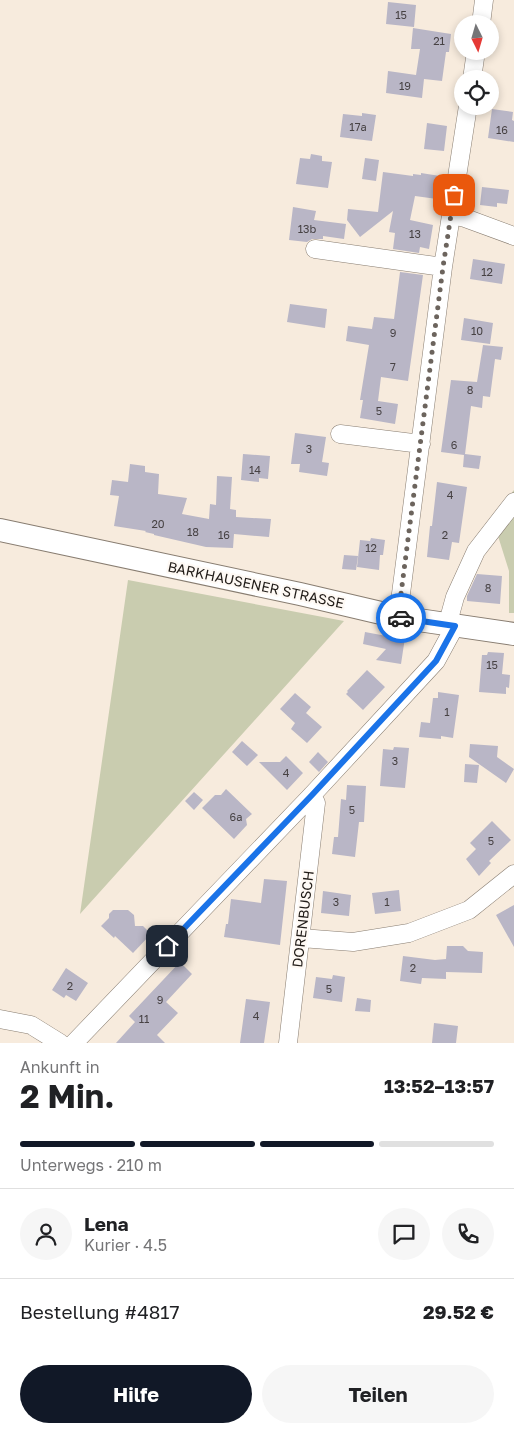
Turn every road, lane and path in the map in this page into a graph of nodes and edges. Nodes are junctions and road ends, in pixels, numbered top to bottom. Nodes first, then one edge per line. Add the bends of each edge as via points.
1 (484, 0) edge
2 (482, 15) edge
3 (467, 115) edge
4 (452, 215) junction
5 (514, 236) edge
6 (315, 249) dead end
7 (443, 267) junction
8 (340, 434) dead end
9 (420, 444) junction
10 (514, 502) edge
11 (0, 530) edge
12 (398, 617) junction
13 (451, 626) junction
14 (514, 634) edge
15 (312, 795) junction
16 (514, 874) edge
17 (301, 938) junction
18 (0, 1019) edge
19 (60, 1043) edge
20 (74, 1043) edge
21 (288, 1043) edge

1 - 2 street
3 - 4 street
4 - 5 street
4 - 7 street
6 - 7 street
7 - 9 street
8 - 9 street
9 - 12 street
10 - 13 street via 476,551 456,597
11 - 12 main road, BARKHAUSENER STRASSE
12 - 13 main road, BARKHAUSENER STRASSE
13 - 14 main road, BARKHAUSENER STRASSE
13 - 15 street via 436,661
15 - 17 street, DORENBUSCH via 316,803
15 - 20 street
16 - 17 street via 469,910 409,933 353,942
17 - 21 street, DORENBUSCH
18 - 19 street via 32,1025

